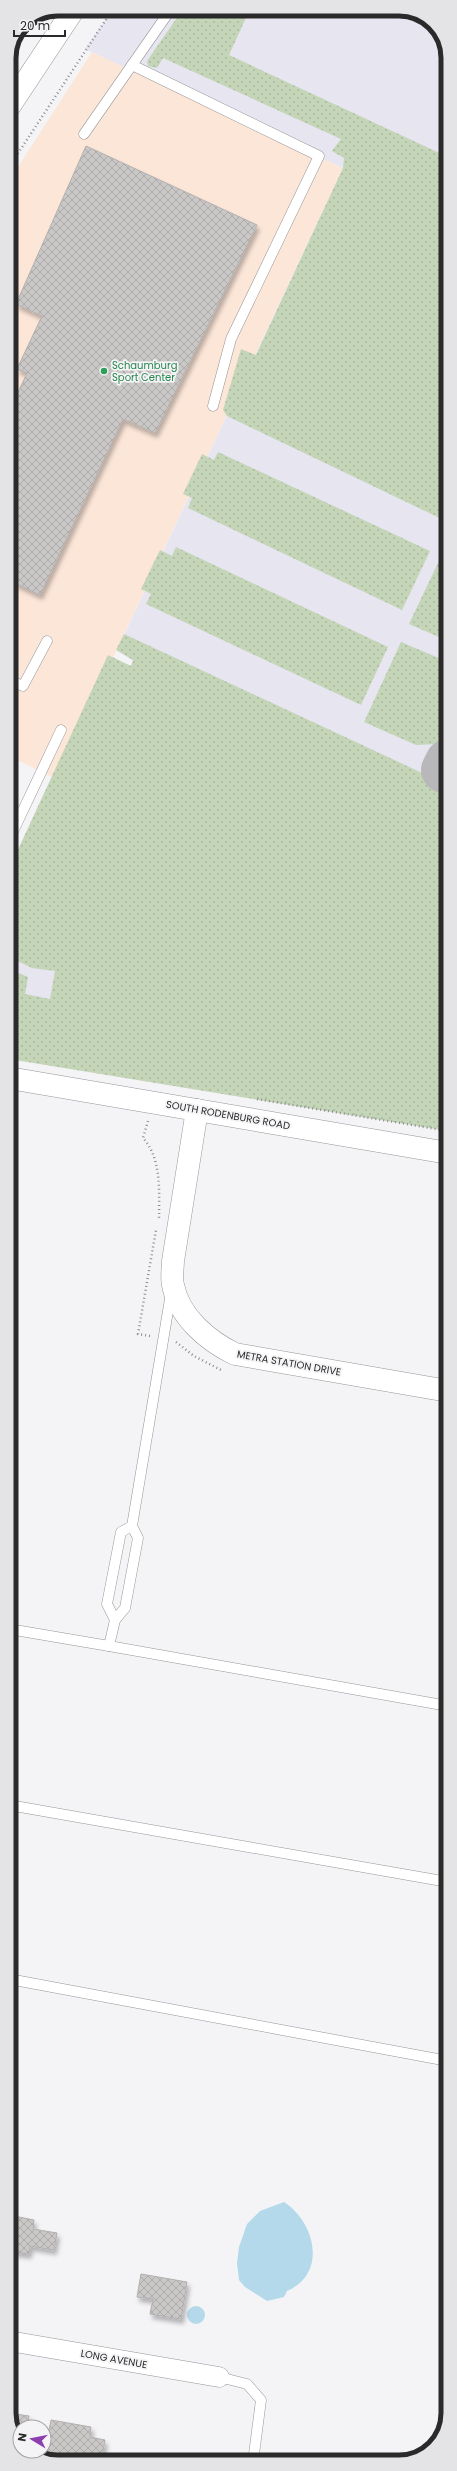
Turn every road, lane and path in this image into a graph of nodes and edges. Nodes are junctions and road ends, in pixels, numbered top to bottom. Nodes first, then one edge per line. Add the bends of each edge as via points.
1 (69, 16) edge
2 (108, 16) edge
3 (166, 16) edge
4 (132, 65) junction
5 (16, 96) edge
6 (84, 134) dead end
7 (16, 156) edge
8 (213, 406) dead end
9 (48, 642) dead end
10 (16, 683) edge
11 (61, 730) dead end
12 (16, 825) edge
13 (16, 1079) edge
14 (197, 1110) junction
15 (147, 1131) dead end
16 (441, 1152) edge
17 (173, 1285) junction
18 (147, 1335) dead end
19 (441, 1389) edge
20 (132, 1526) junction
21 (115, 1620) junction
22 (16, 1630) edge
23 (110, 1646) junction
24 (441, 1705) edge
25 (16, 1806) edge
26 (441, 1881) edge
27 (16, 1980) edge
28 (441, 2060) edge
29 (16, 2342) edge
30 (219, 2376) joint
31 (254, 2455) edge

1 - 5 street
2 - 7 path
3 - 4 lane
4 - 6 lane
4 - 8 lane via 319,156 231,339
9 - 10 lane via 23,686
11 - 12 lane
13 - 14 street, SOUTH RODENBURG ROAD
14 - 16 street, SOUTH RODENBURG ROAD
14 - 17 street, METRA STATION DRIVE via 173,1260
15 - 18 path via 144,1138 153,1152 159,1191 159,1219 138,1334
17 - 19 street, METRA STATION DRIVE via 182,1308 198,1329 218,1346 235,1354
17 - 20 lane
20 - 21 lane via 138,1538 125,1608
20 - 21 lane via 121,1532 107,1604
21 - 23 lane
22 - 23 lane
23 - 24 lane
25 - 26 lane
27 - 28 lane
29 - 30 street, LONG AVENUE
30 - 31 lane via 247,2384 261,2400

